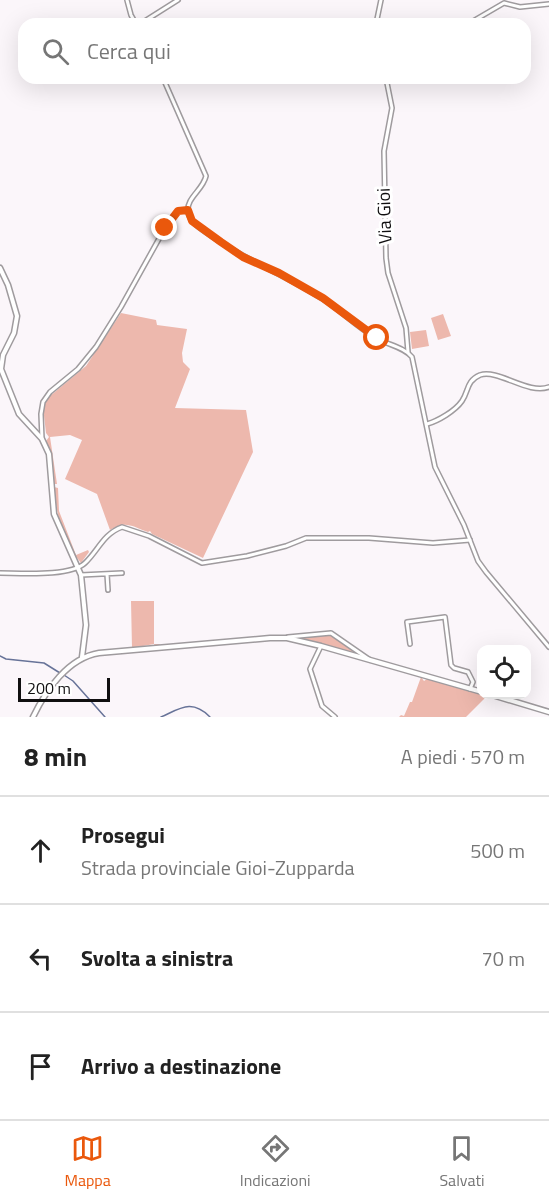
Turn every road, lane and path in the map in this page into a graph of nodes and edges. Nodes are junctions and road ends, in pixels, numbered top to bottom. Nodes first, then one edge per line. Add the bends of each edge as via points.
1 (127, 0) edge
2 (178, 0) edge
3 (381, 0) edge
4 (549, 4) edge
5 (133, 18) edge
6 (148, 18) edge
7 (377, 18) edge
8 (478, 18) edge
9 (166, 84) edge
10 (387, 84) edge
11 (188, 210) junction
12 (0, 268) edge
13 (408, 352) junction
14 (549, 387) edge
15 (427, 424) junction
16 (42, 439) junction
17 (470, 540) junction
18 (79, 567) junction
19 (0, 573) edge
20 (122, 573) dead end
21 (107, 574) junction
22 (81, 575) junction
23 (108, 590) dead end
24 (287, 639) junction
25 (410, 644) dead end
26 (321, 646) junction
27 (549, 646) edge
28 (82, 657) junction
29 (370, 660) junction
30 (470, 689) junction
31 (477, 691) edge
32 (506, 699) edge
33 (549, 712) edge
34 (33, 717) edge
35 (335, 717) edge

1 - 5 street
2 - 6 street
3 - 7 street
4 - 8 street via 520,7 504,3
9 - 11 street via 206,176
10 - 13 street, Via Gioi via 392,108 384,151 386,258 406,328
11 - 13 street via 192,221 243,257 323,298 377,338
11 - 16 street via 178,211 165,228 96,347 47,396 41,406
12 - 16 main road via 16,316 1,369 19,414
13 - 15 street, Via Gioi
14 - 15 street via 539,390 480,375 468,385 461,403
15 - 17 street, Via Gioi via 435,467
16 - 18 main road via 50,461 54,514
17 - 18 street via 433,543 306,538 247,556 202,563 122,527 100,542
17 - 27 street, Via Gioi via 482,567
18 - 19 street via 55,572
18 - 22 main road
20 - 21 street
21 - 22 street
21 - 23 street
22 - 28 main road via 86,625
24 - 26 main road
24 - 28 main road
24 - 29 street via 331,633
25 - 30 street via 407,622 445,617 451,665 468,672
26 - 29 main road
26 - 35 street via 310,669 322,706
28 - 34 main road via 56,683
29 - 30 main road
30 - 31 main road
32 - 33 main road

